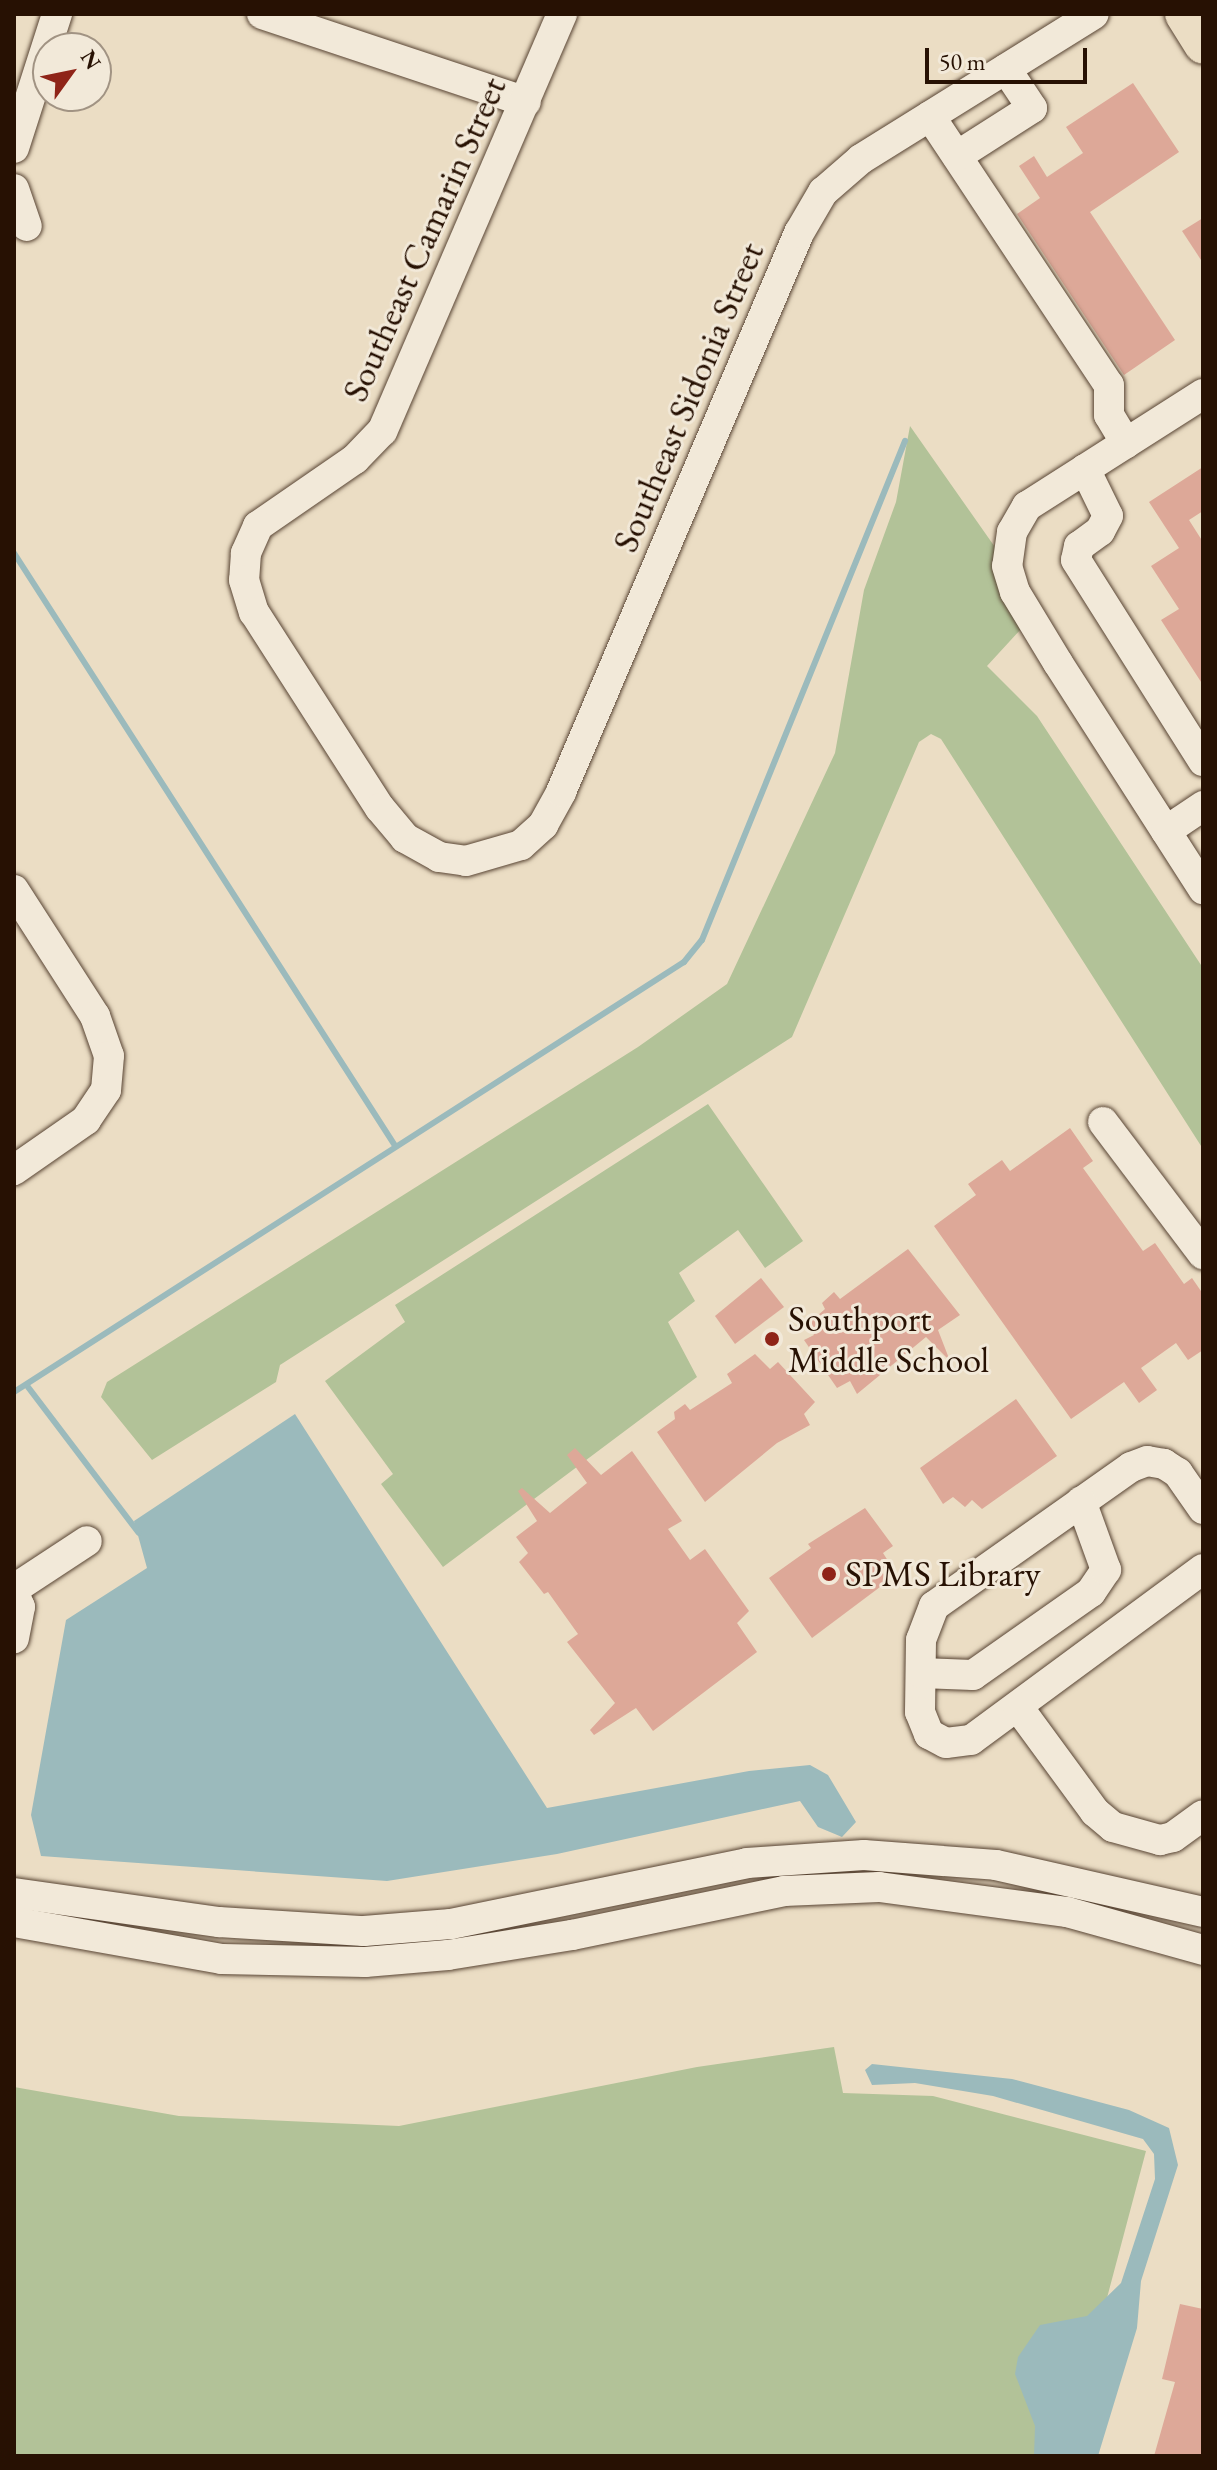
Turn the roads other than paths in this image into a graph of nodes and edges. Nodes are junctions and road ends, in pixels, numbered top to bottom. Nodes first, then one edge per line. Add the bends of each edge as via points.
1 (57, 14) edge
2 (262, 14) edge
3 (562, 14) edge
4 (1184, 14) edge
5 (1074, 19) edge
6 (1203, 45) edge
7 (1006, 69) junction
8 (526, 102) junction
9 (930, 116) junction
10 (14, 148) edge
11 (957, 156) junction
12 (14, 189) edge
13 (27, 226) dead end
14 (1203, 394) edge
15 (1126, 443) junction
16 (1085, 469) junction
17 (1203, 761) edge
18 (1203, 806) edge
19 (1166, 831) junction
20 (439, 857) joint
21 (1203, 889) edge
22 (14, 890) edge
23 (1103, 1122) dead end
24 (14, 1170) edge
25 (1203, 1254) edge
26 (1081, 1501) junction
27 (1203, 1509) edge
28 (87, 1541) dead end
29 (1203, 1569) edge
30 (14, 1591) edge
31 (14, 1638) edge
32 (921, 1673) junction
33 (1018, 1707) junction
34 (1203, 1815) edge
35 (713, 1868) junction
36 (1071, 1879) junction
37 (14, 1893) edge
38 (722, 1902) junction
39 (1067, 1912) junction
40 (1203, 1912) edge
41 (14, 1922) edge
42 (364, 1931) junction
43 (1203, 1950) edge
44 (365, 1962) junction

1 - 10 street
2 - 8 street
3 - 8 street, Southeast Camarin Street
4 - 6 main road
5 - 7 street, Southeast Sidonia Street
7 - 9 street, Southeast Sidonia Street
7 - 11 street via 1032,108
8 - 20 street, Southeast Camarin Street via 382,431 355,459 258,526 246,553 244,580 254,612 380,808 405,838
9 - 11 street
9 - 20 street, Southeast Sidonia Street via 861,159 823,192 799,233 543,825 521,845 493,857
11 - 15 street via 1109,385 1109,415
12 - 13 street
14 - 15 street
15 - 16 street
16 - 17 street via 1108,516 1100,531 1079,546 1076,560
16 - 19 street via 1027,506 1012,532 1007,566 1015,592
18 - 19 street
19 - 21 street
22 - 24 street via 95,1016 109,1056 106,1090 86,1120
23 - 25 street
26 - 27 street via 1147,1461 1178,1473
26 - 32 street via 934,1606 921,1640
26 - 32 street via 1106,1570 1091,1592 973,1675
28 - 30 street
29 - 33 street
30 - 31 street via 20,1607
32 - 33 street via 923,1724 937,1740 971,1740
33 - 34 street via 1095,1812 1113,1827 1160,1840
35 - 36 street via 864,1855 996,1865
35 - 38 street
35 - 42 street via 451,1924
36 - 39 street
36 - 40 street
37 - 42 street via 219,1922
38 - 39 street via 784,1891 879,1887
38 - 44 street via 572,1935
39 - 43 street
41 - 44 street via 222,1959
42 - 44 street

